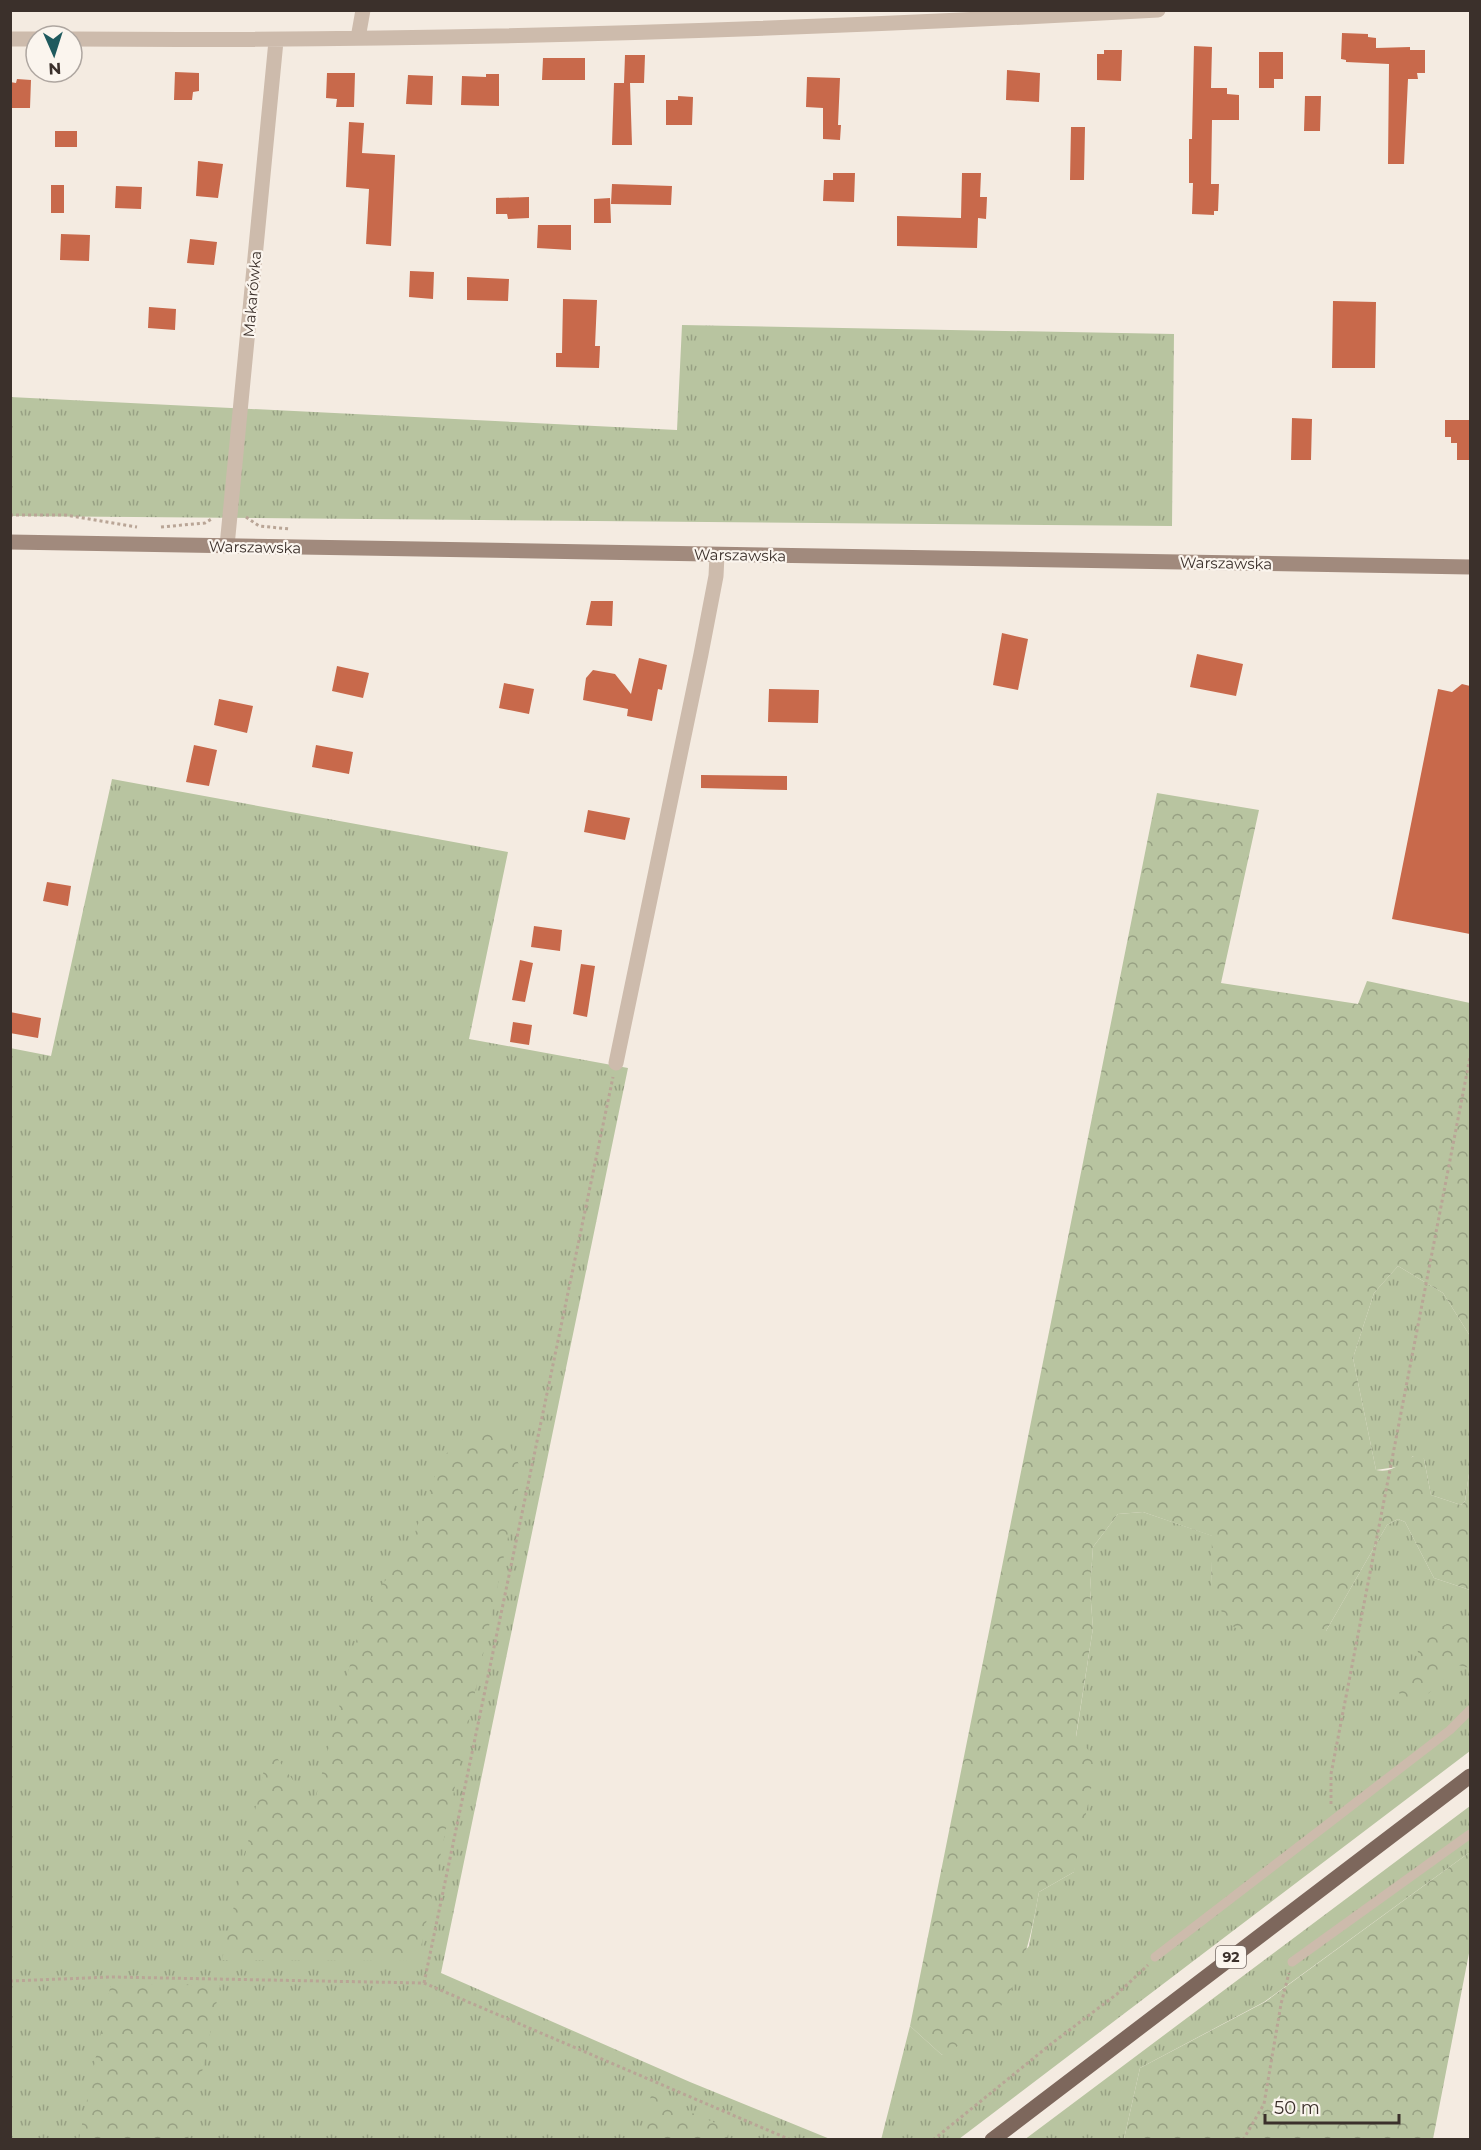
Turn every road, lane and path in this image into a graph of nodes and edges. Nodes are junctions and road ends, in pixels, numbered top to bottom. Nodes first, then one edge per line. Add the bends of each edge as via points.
1 (363, 10) edge
2 (1158, 10) edge
3 (358, 38) junction
4 (84, 39) edge
5 (276, 41) junction
6 (10, 515) edge
7 (221, 516) dead end
8 (139, 527) dead end
9 (156, 527) dead end
10 (10, 542) edge
11 (227, 546) junction
12 (717, 555) junction
13 (1470, 567) edge
14 (1470, 1057) edge
15 (616, 1064) joint
16 (1470, 1710) edge
17 (1470, 1776) edge
18 (1332, 1822) junction
19 (1470, 1834) edge
20 (1155, 1958) joint
21 (1292, 1962) joint
22 (10, 1981) edge
23 (424, 1983) junction
24 (791, 2139) edge
25 (933, 2139) edge
26 (992, 2139) edge
27 (1243, 2139) edge

1 - 3 street
2 - 3 street via 718,32
3 - 5 street
4 - 5 street
5 - 11 street, Makarówka
6 - 8 path via 65,515
7 - 9 path via 205,523
10 - 11 street, Warszawska
11 - 12 street, Warszawska
12 - 13 street, Warszawska
12 - 15 street via 703,643
14 - 18 path via 1331,1774
15 - 23 path
16 - 18 lane
17 - 26 main road, 92
18 - 20 lane
19 - 21 lane
20 - 25 path via 1118,1994
21 - 27 path via 1264,2104
22 - 23 path via 112,1977
23 - 24 path

